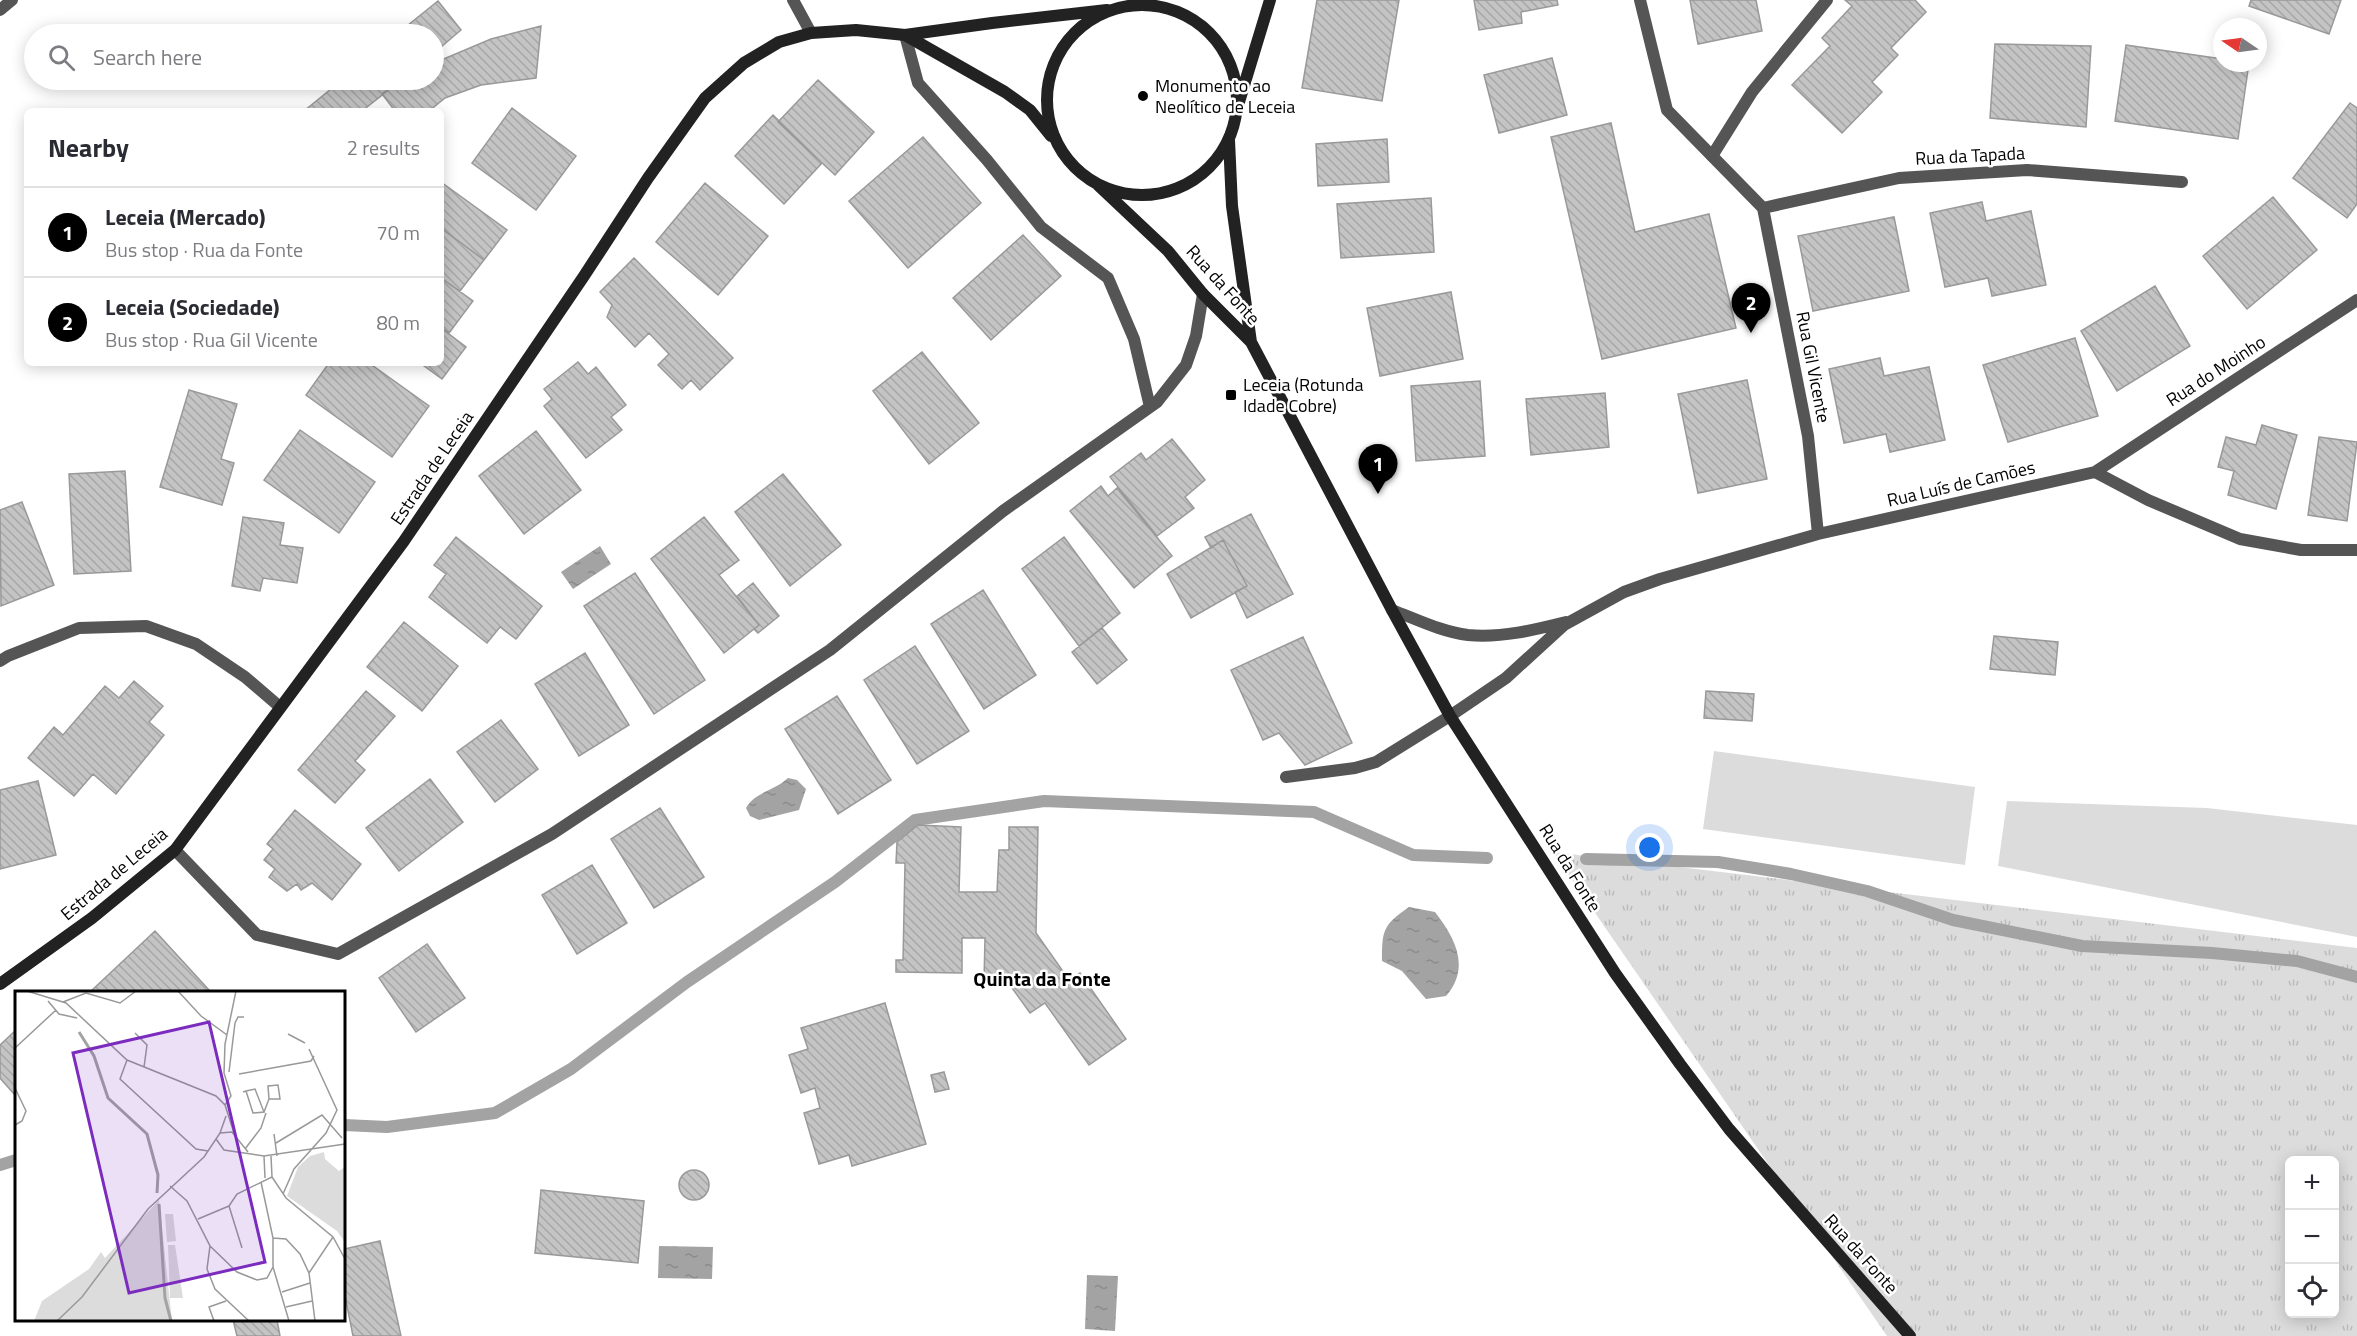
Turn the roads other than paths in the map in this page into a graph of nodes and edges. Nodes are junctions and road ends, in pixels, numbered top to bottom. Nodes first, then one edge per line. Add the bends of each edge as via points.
1 (12, 0) edge
2 (794, 0) edge
3 (1270, 0) edge
4 (1640, 0) edge
5 (1827, 0) edge
6 (1143, 2) edge
7 (0, 10) edge
8 (1107, 10) junction
9 (811, 33) junction
10 (905, 35) junction
11 (1238, 109) junction
12 (1229, 140) junction
13 (1056, 142) junction
14 (1712, 156) junction
15 (2182, 182) dead end
16 (1099, 186) junction
17 (1762, 208) junction
18 (1203, 294) junction
19 (2357, 300) edge
20 (1251, 342) junction
21 (1150, 407) junction
22 (2095, 472) junction
23 (1818, 534) junction
24 (2357, 550) edge
25 (1392, 610) junction
26 (1573, 620) junction
27 (0, 661) edge
28 (280, 707) junction
29 (1450, 716) junction
30 (1286, 777) dead end
31 (175, 850) junction
32 (0, 984) edge
33 (1910, 1336) edge

1 - 7 street
2 - 9 street
3 - 11 main road
4 - 14 street via 1667,110
5 - 14 street via 1752,92
6 - 8 main road
6 - 11 main road via 1171,8 1200,23 1222,47 1235,76
8 - 10 main road, Estrada de Leceia
8 - 13 main road via 1079,28 1059,52 1048,82 1047,113
9 - 10 main road, Estrada de Leceia via 856,30
9 - 28 main road, Estrada de Leceia via 779,42 744,63 705,98 404,541
10 - 13 main road, Estrada de Leceia via 1005,92 1030,110
10 - 21 street via 918,83 1041,228 1108,278 1134,339
11 - 12 main road
12 - 16 main road via 1212,165 1188,185 1158,195 1128,195
12 - 20 main road, Rua da Fonte via 1232,206
13 - 16 main road via 1074,168
14 - 17 street
15 - 17 street, Rua da Tapada via 2026,170 1899,178
16 - 18 main road, Rua da Fonte via 1168,251
17 - 23 street, Rua Gil Vicente via 1808,436
18 - 20 main road, Rua da Fonte
18 - 21 street via 1186,365
19 - 22 street, Rua do Moinho
20 - 25 main road, Rua da Fonte
21 - 31 street via 1004,511 830,650 552,834 338,954 257,935
22 - 23 street, Rua Luís de Camões
22 - 24 street via 2148,500 2240,539 2301,550
23 - 26 street, Rua Luís de Camões via 1660,579 1624,592
25 - 26 street, Rua Luís de Camões via 1467,634 1517,633
25 - 29 main road, Rua da Fonte
26 - 29 street, Rua Luís de Camões via 1497,685
27 - 28 street via 79,628 146,626 195,644 245,677
28 - 31 main road, Estrada de Leceia
29 - 30 street, Rua Luís de Camões via 1376,762
29 - 33 main road, Rua da Fonte via 1615,973 1680,1064 1793,1205
31 - 32 main road, Estrada de Leceia via 92,918

